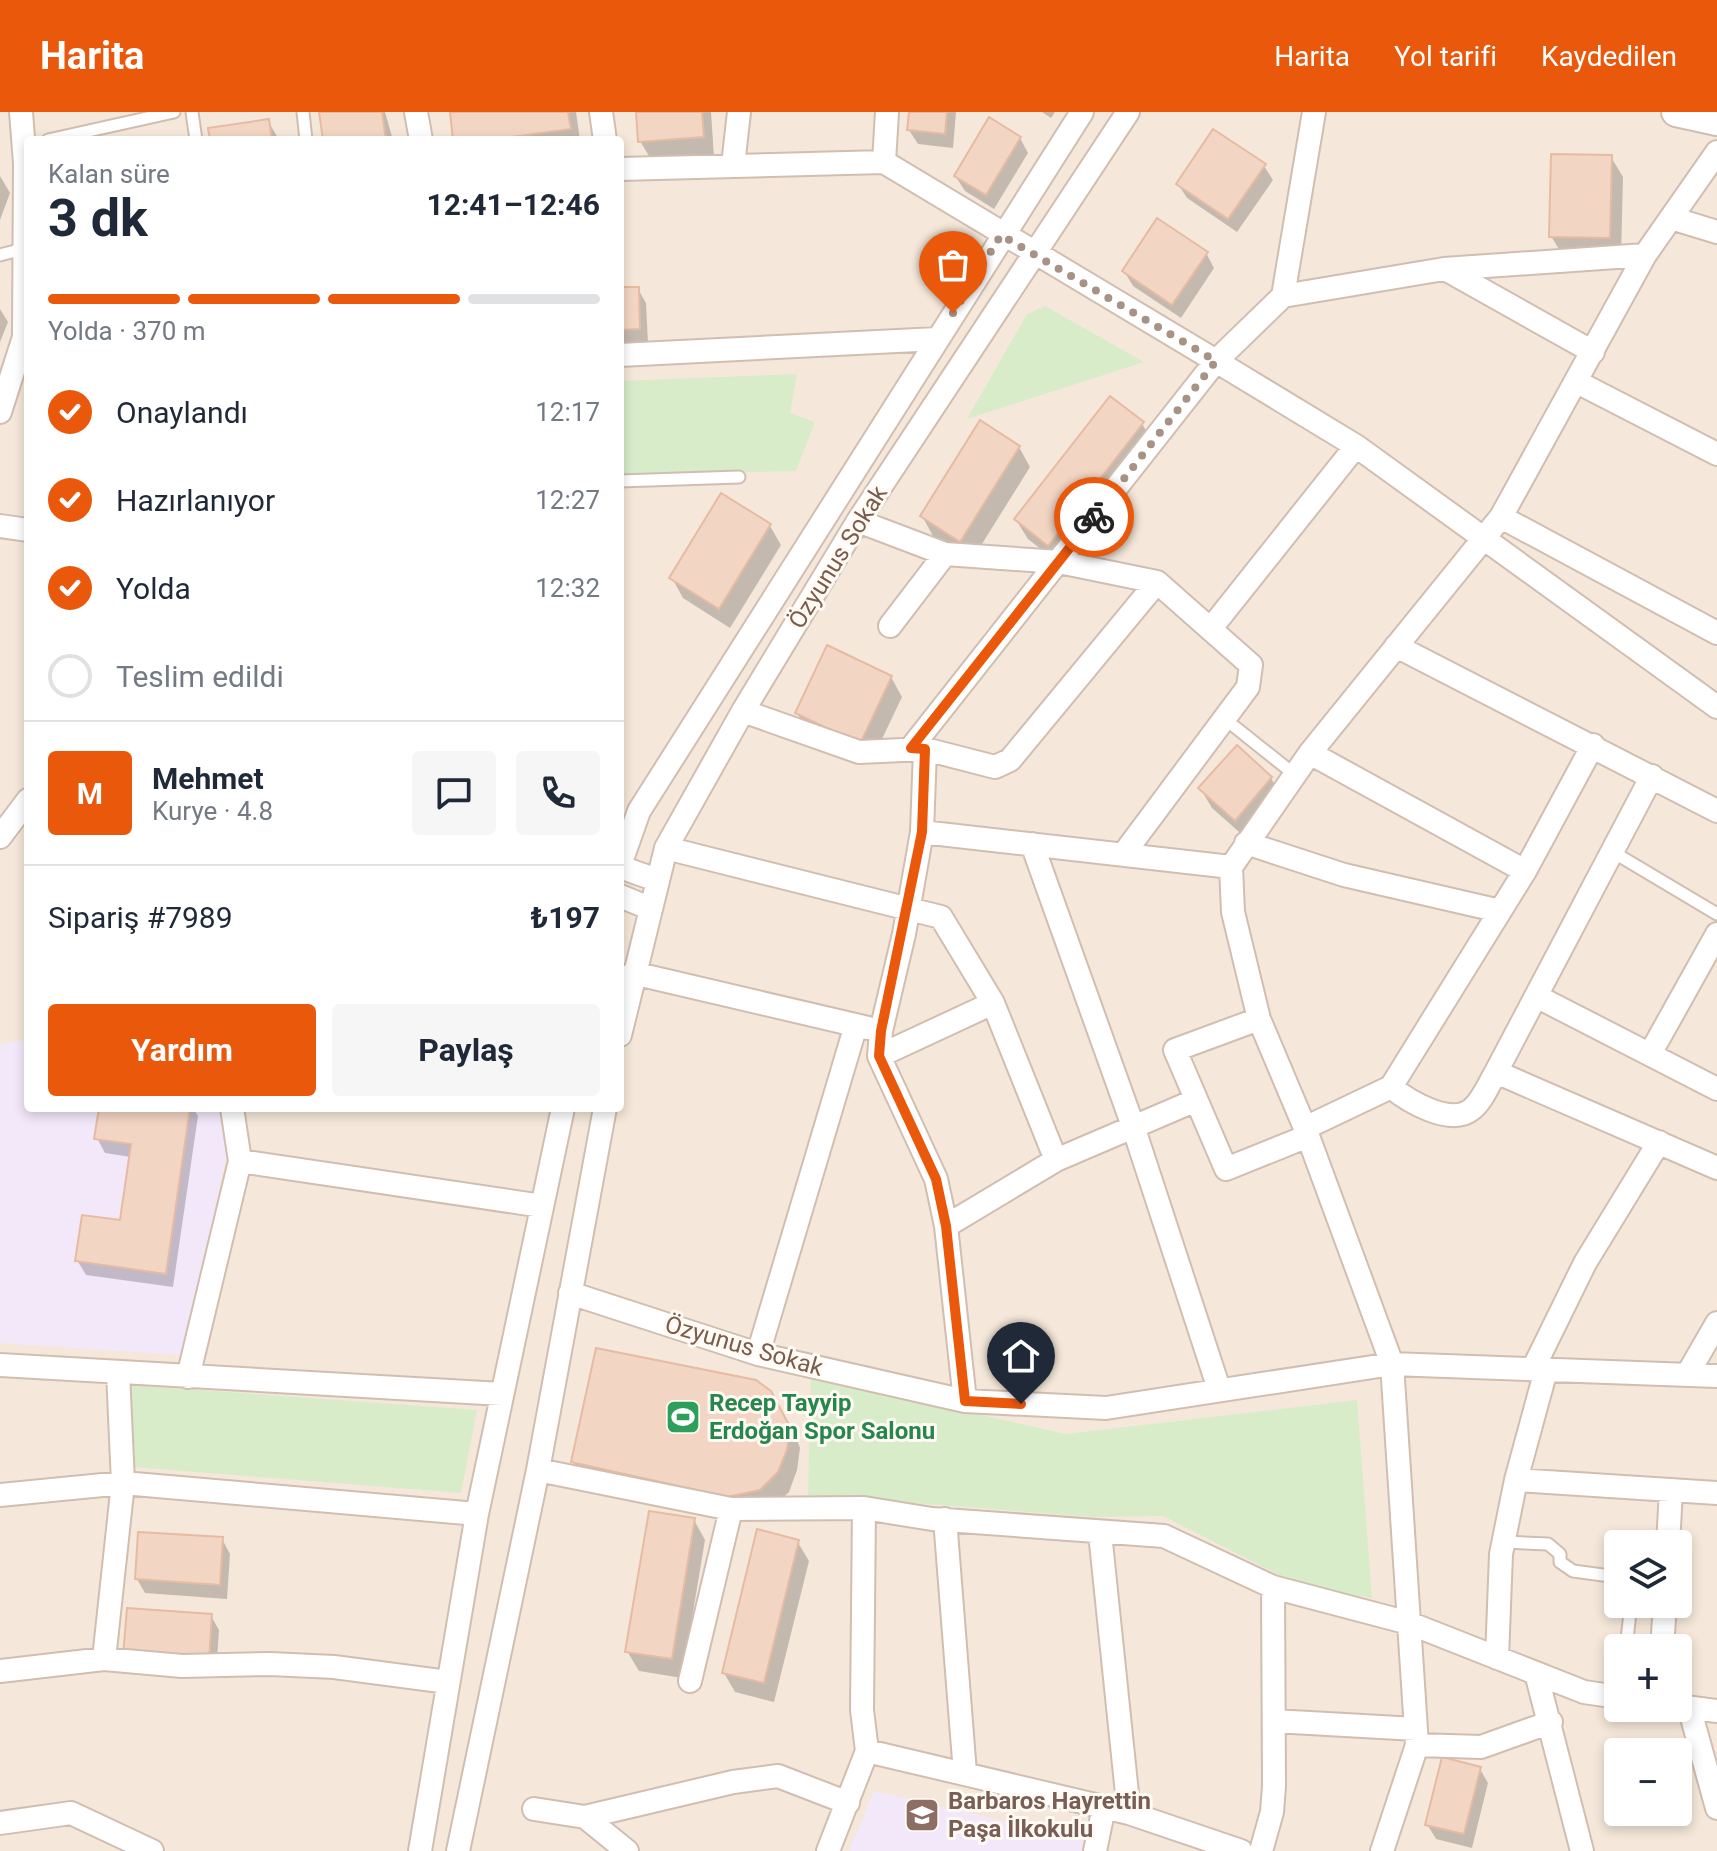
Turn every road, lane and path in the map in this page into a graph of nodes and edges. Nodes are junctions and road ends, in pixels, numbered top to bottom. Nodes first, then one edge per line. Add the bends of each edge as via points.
1 (21, 112) edge
2 (174, 112) edge
3 (192, 112) edge
4 (303, 112) edge
5 (416, 112) edge
6 (601, 112) edge
7 (739, 112) edge
8 (887, 112) edge
9 (1082, 112) edge
10 (1128, 112) edge
11 (1314, 112) edge
12 (1676, 112) edge
13 (1717, 121) edge
14 (25, 136) edge
15 (66, 136) edge
16 (195, 136) edge
17 (306, 136) edge
18 (420, 136) edge
19 (604, 136) edge
20 (1717, 152) edge
21 (884, 162) junction
22 (733, 165) junction
23 (624, 169) edge
24 (24, 214) edge
25 (1671, 218) junction
26 (1717, 232) edge
27 (1001, 235) junction
28 (23, 249) junction
29 (0, 255) edge
30 (1645, 255) junction
31 (1036, 256) junction
32 (1444, 269) junction
33 (1283, 296) junction
34 (937, 339) junction
35 (1593, 352) junction
36 (624, 355) edge
37 (1216, 361) junction
38 (1577, 382) junction
39 (9, 399) edge
40 (1356, 446) junction
41 (1717, 454) edge
42 (739, 477) dead end
43 (624, 481) edge
44 (1501, 517) junction
45 (858, 521) junction
46 (0, 526) edge
47 (24, 529) edge
48 (1485, 540) junction
49 (945, 554) junction
50 (1059, 562) junction
51 (1157, 582) junction
52 (890, 626) dead end
53 (1212, 627) junction
54 (1717, 633) edge
55 (1396, 646) junction
56 (1717, 707) edge
57 (743, 711) junction
58 (1235, 727) dead end
59 (1593, 745) junction
60 (918, 749) junction
61 (1310, 753) junction
62 (1294, 774) junction
63 (1652, 776) junction
64 (24, 805) edge
65 (1717, 811) edge
66 (630, 816) edge
67 (922, 832) junction
68 (0, 837) edge
69 (1246, 843) junction
70 (1032, 844) junction
71 (624, 846) edge
72 (666, 848) junction
73 (1125, 852) junction
74 (1613, 852) junction
75 (1231, 867) junction
76 (624, 868) edge
77 (1525, 871) junction
78 (657, 880) junction
79 (624, 898) edge
80 (649, 908) junction
81 (1500, 911) junction
82 (908, 912) junction
83 (1717, 914) edge
84 (1717, 934) edge
85 (633, 973) junction
86 (1536, 996) junction
87 (993, 1003) junction
88 (624, 1016) edge
89 (1259, 1019) junction
90 (856, 1025) junction
91 (881, 1031) junction
92 (1650, 1054) junction
93 (879, 1056) junction
94 (1496, 1072) junction
95 (1391, 1087) junction
96 (1717, 1089) edge
97 (1194, 1101) junction
98 (233, 1112) edge
99 (562, 1112) edge
100 (604, 1112) edge
101 (1133, 1126) junction
102 (1307, 1132) junction
103 (1659, 1142) junction
104 (1056, 1160) junction
105 (240, 1161) junction
106 (1717, 1168) edge
107 (542, 1206) junction
108 (946, 1226) junction
109 (570, 1293) junction
110 (1717, 1323) edge
111 (758, 1354) junction
112 (1392, 1364) junction
113 (0, 1365) edge
114 (1540, 1369) junction
115 (118, 1372) junction
116 (1687, 1375) junction
117 (1717, 1376) edge
118 (188, 1377) junction
119 (1219, 1389) junction
120 (502, 1394) junction
121 (965, 1401) junction
122 (538, 1470) junction
123 (1516, 1480) junction
124 (123, 1483) junction
125 (1671, 1491) junction
126 (1717, 1493) edge
127 (0, 1495) edge
128 (864, 1508) junction
129 (731, 1509) junction
130 (477, 1514) junction
131 (945, 1519) junction
132 (1669, 1530) edge
133 (1100, 1533) junction
134 (1504, 1542) junction
135 (1604, 1575) edge
136 (1273, 1587) junction
137 (1409, 1623) junction
138 (1497, 1658) junction
139 (104, 1659) junction
140 (0, 1671) edge
141 (1536, 1673) junction
142 (690, 1681) dead end
143 (448, 1682) junction
144 (1604, 1695) edge
145 (1692, 1708) edge
146 (1717, 1711) edge
147 (1274, 1721) junction
148 (1551, 1722) junction
149 (1688, 1722) edge
150 (1416, 1737) junction
151 (867, 1751) junction
152 (965, 1773) junction
153 (848, 1803) junction
154 (1104, 1807) junction
155 (1717, 1808) edge
156 (534, 1809) dead end
157 (1129, 1813) junction
158 (585, 1817) junction
159 (0, 1823) edge
160 (152, 1851) edge
161 (420, 1851) edge
162 (458, 1851) edge
163 (627, 1851) edge
164 (828, 1851) edge
165 (1095, 1851) edge
166 (1241, 1851) edge
167 (1261, 1851) edge
168 (1382, 1851) edge
169 (1582, 1851) edge

1 - 14 street
2 - 15 lane
3 - 16 lane
4 - 17 lane
5 - 18 street
6 - 19 street
7 - 22 street
8 - 21 street
9 - 27 street
10 - 31 street, Özyunus Sokak
11 - 33 street
12 - 13 street
20 - 25 street
21 - 22 street
21 - 27 street
22 - 23 street
24 - 28 street
25 - 26 street
25 - 30 street
27 - 31 street
27 - 34 street
28 - 29 lane
28 - 39 street via 24,337
30 - 32 street
30 - 35 street
31 - 37 street
31 - 45 street, Özyunus Sokak
32 - 33 street
32 - 35 street
33 - 37 street
34 - 36 street
34 - 66 street
35 - 38 street
37 - 40 street
37 - 50 street
38 - 41 street
38 - 44 street
40 - 48 street
40 - 53 street
42 - 43 lane
44 - 48 street
44 - 54 street
45 - 49 street
45 - 57 street, Özyunus Sokak
46 - 47 street
48 - 55 street
48 - 56 street
49 - 50 street
49 - 52 street
50 - 51 street
50 - 60 street
51 - 53 street
51 - 60 street via 1010,760 995,767
53 - 73 street via 1251,665 1248,687
55 - 59 street
55 - 61 street
57 - 60 street via 859,752
57 - 72 street, Özyunus Sokak
58 - 62 lane
59 - 63 street
59 - 77 street
60 - 67 street
61 - 62 street
61 - 77 street
62 - 69 street
63 - 65 street
63 - 74 street
64 - 68 street
66 - 71 street
67 - 70 street
67 - 82 street
69 - 75 street
69 - 81 street via 1344,875
70 - 73 street
70 - 101 street
72 - 78 street, Özyunus Sokak
72 - 82 street
73 - 75 street
74 - 83 lane
74 - 86 street
75 - 89 street via 1233,912
76 - 78 street
77 - 81 street
78 - 80 street, Özyunus Sokak
79 - 80 street
80 - 85 street, Özyunus Sokak
81 - 95 street
82 - 87 street via 941,917
82 - 91 street
84 - 92 street
85 - 88 street, Özyunus Sokak
85 - 90 street
86 - 92 street
86 - 94 street
87 - 93 street
87 - 104 street
89 - 97 street via 1175,1050
89 - 102 street
90 - 91 street
90 - 111 street
91 - 93 street
92 - 96 street
93 - 108 street via 936,1179
94 - 95 street via 1472,1109 1451,1116
94 - 103 street
95 - 102 street
97 - 101 street
97 - 102 street via 1226,1169
98 - 105 street
99 - 107 street
100 - 109 street
101 - 104 street
101 - 119 street
102 - 112 street
103 - 106 street
103 - 114 street via 1585,1263
104 - 108 street
105 - 107 street
105 - 118 street
107 - 120 street
108 - 121 street
109 - 111 street, Özyunus Sokak
109 - 122 street
110 - 116 street
111 - 121 street, Özyunus Sokak
112 - 114 street, Özyunus Sokak
112 - 119 street, Özyunus Sokak
112 - 137 street
113 - 115 street
114 - 116 street, Özyunus Sokak
114 - 123 street
115 - 118 street
115 - 124 street
116 - 117 street, Özyunus Sokak
118 - 120 street
119 - 121 street, Özyunus Sokak via 1106,1408
120 - 130 street
122 - 129 street
122 - 162 street
123 - 125 street
123 - 134 street
124 - 127 street
124 - 130 street
124 - 139 street
125 - 126 street
125 - 132 street
128 - 129 street
128 - 131 street
128 - 151 street via 862,1710
129 - 142 street
130 - 143 street
131 - 133 street
131 - 152 street
133 - 136 street via 1164,1536
133 - 157 street
134 - 135 lane via 1548,1544 1568,1569
134 - 138 street
136 - 137 street
136 - 147 street
137 - 138 street
137 - 150 street
138 - 141 street
139 - 140 street
139 - 143 street via 182,1666 334,1667
141 - 144 street
141 - 148 street
143 - 161 street
145 - 146 street
147 - 150 street
147 - 167 street via 1272,1812
148 - 150 street via 1481,1747
148 - 169 street
149 - 155 street
150 - 168 street
151 - 152 street
151 - 153 street
152 - 154 street
153 - 158 street via 778,1776 720,1784
153 - 164 street
154 - 157 street
154 - 165 street
156 - 158 street
157 - 166 street
158 - 163 street
159 - 160 street via 71,1813

